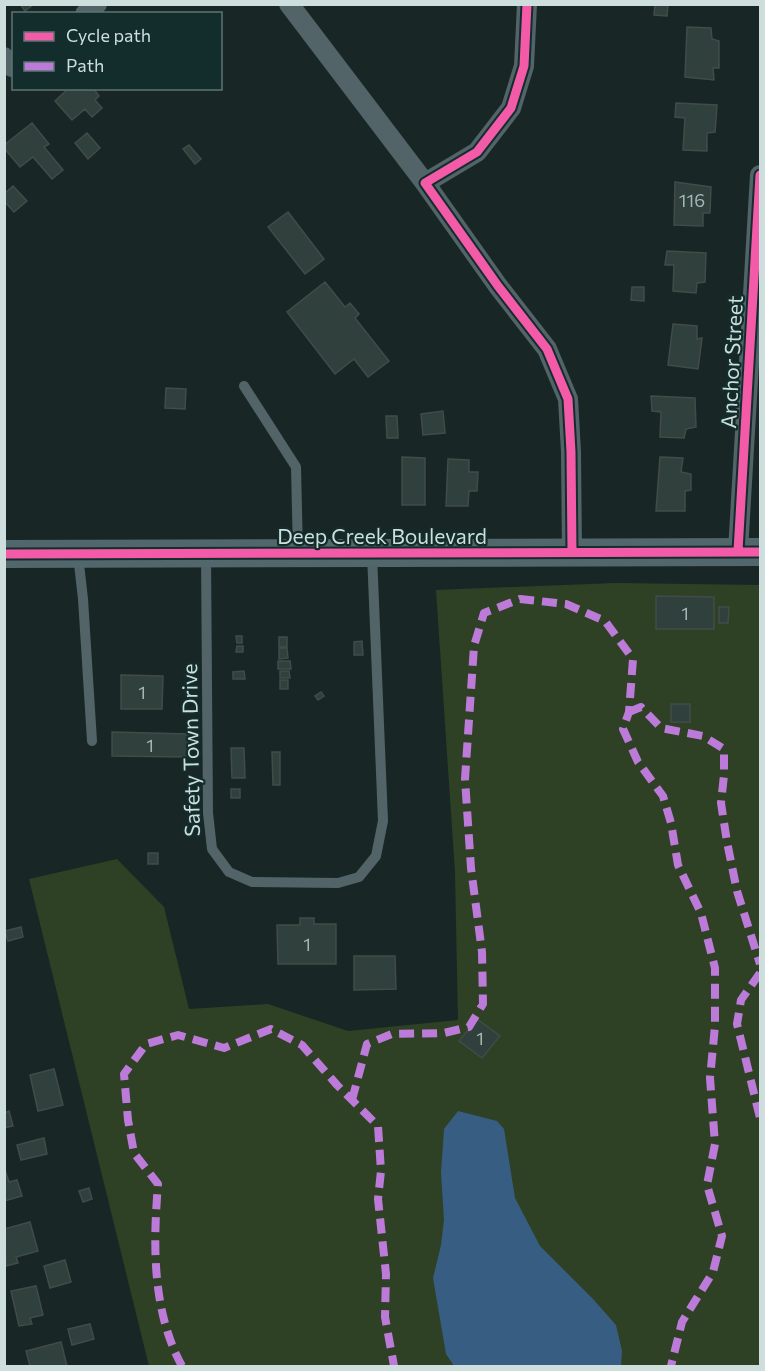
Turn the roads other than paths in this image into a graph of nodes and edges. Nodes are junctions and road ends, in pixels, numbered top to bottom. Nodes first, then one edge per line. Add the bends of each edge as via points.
1 (289, 4) edge
2 (527, 4) edge
3 (760, 175) edge
4 (425, 183) junction
5 (244, 386) dead end
6 (572, 551) junction
7 (749, 551) edge
8 (4, 554) edge
9 (78, 554) junction
10 (206, 554) junction
11 (298, 554) junction
12 (372, 554) junction
13 (92, 741) dead end

1 - 4 street
2 - 4 street via 524,66 512,108 477,152
3 - 7 street, Anchor Street
4 - 6 street via 547,348 568,399
5 - 11 lane via 296,467
6 - 7 street, Deep Creek Boulevard
6 - 12 street, Deep Creek Boulevard
8 - 9 street, Deep Creek Boulevard
9 - 10 street, Deep Creek Boulevard
9 - 13 lane
10 - 11 street, Deep Creek Boulevard
10 - 12 lane, Safety Town Drive via 208,813 212,849 229,872 252,882 338,883 359,877 376,856 383,821
11 - 12 street, Deep Creek Boulevard

